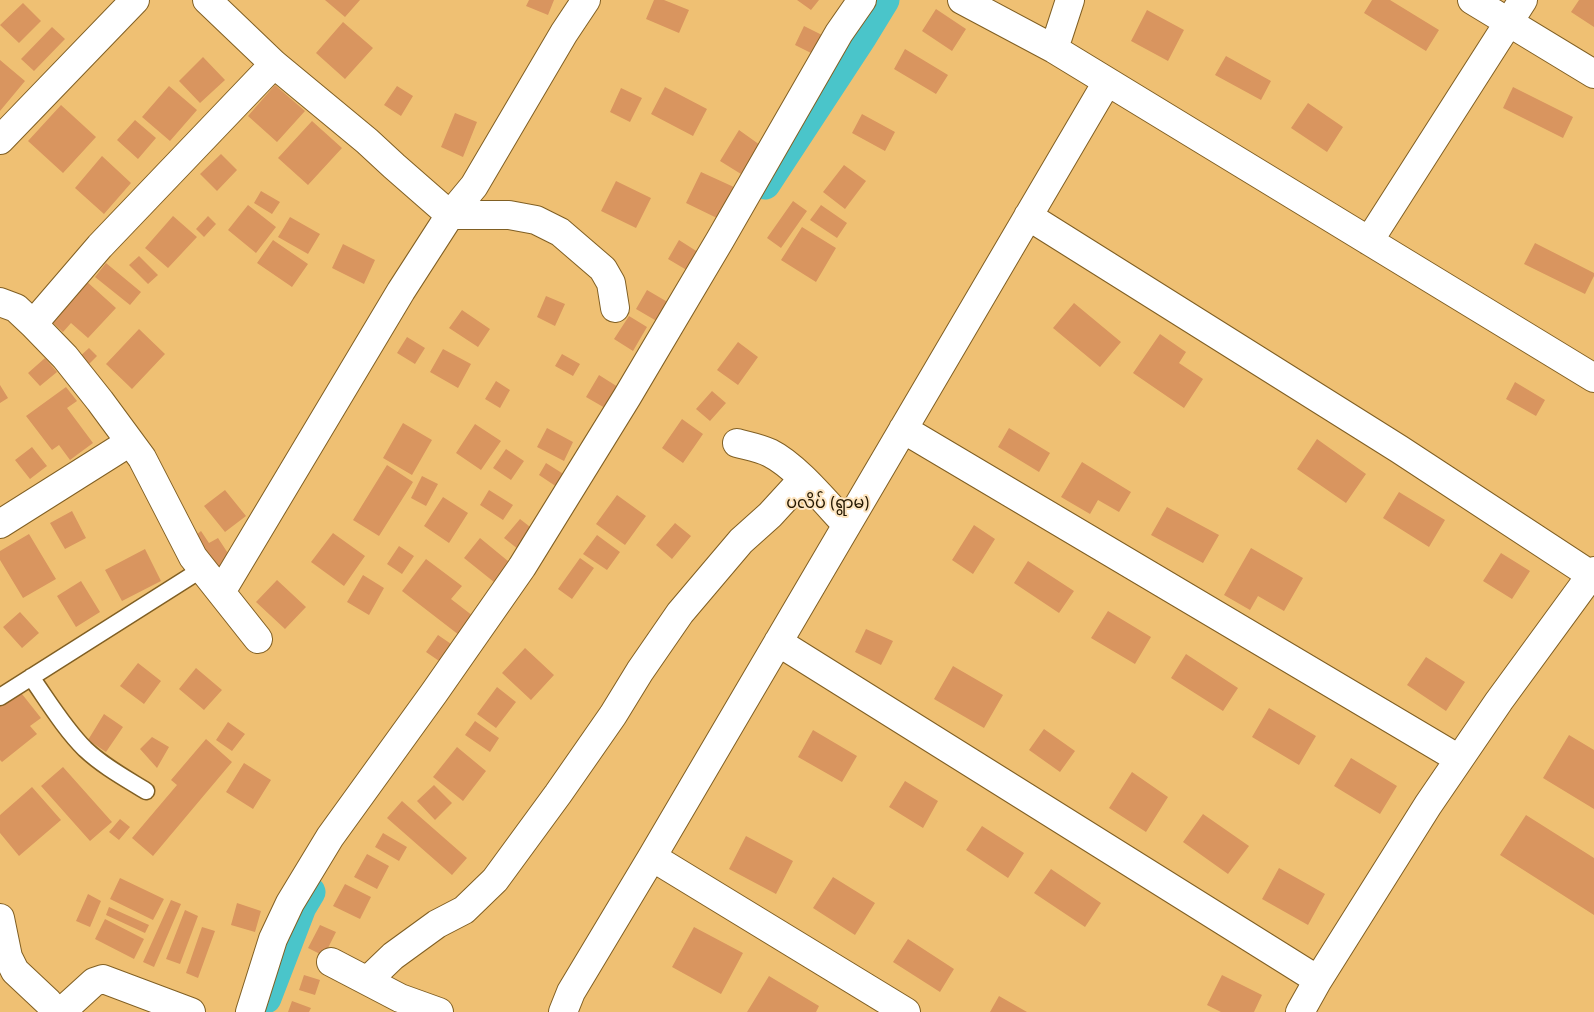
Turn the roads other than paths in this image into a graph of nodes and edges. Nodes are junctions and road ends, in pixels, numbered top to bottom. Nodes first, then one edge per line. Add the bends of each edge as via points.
1 (135, 0) edge
2 (207, 0) edge
3 (586, 0) edge
4 (862, 0) edge
5 (962, 0) edge
6 (1070, 0) edge
7 (1472, 0) edge
8 (1516, 11) edge
9 (1054, 49) junction
10 (274, 64) junction
11 (1594, 74) edge
12 (1107, 82) junction
13 (0, 140) edge
14 (450, 215) junction
15 (1028, 216) junction
16 (1369, 241) junction
17 (0, 302) edge
18 (615, 308) dead end
19 (33, 324) junction
20 (1594, 378) edge
21 (903, 429) junction
22 (130, 442) junction
23 (737, 443) dead end
24 (803, 479) junction
25 (0, 524) edge
26 (846, 524) junction
27 (202, 569) junction
28 (1592, 573) edge
29 (222, 592) junction
30 (258, 639) dead end
31 (778, 642) junction
32 (31, 677) junction
33 (0, 697) edge
34 (1459, 759) junction
35 (146, 791) dead end
36 (652, 857) junction
37 (0, 918) edge
38 (331, 962) dead end
39 (368, 980) junction
40 (1318, 980) junction
41 (56, 1012) edge
42 (61, 1012) edge
43 (191, 1012) edge
44 (250, 1012) edge
45 (438, 1012) edge
46 (563, 1012) edge
47 (906, 1012) edge
48 (1300, 1012) edge

1 - 13 street
2 - 10 street
3 - 14 street via 474,186
4 - 44 street via 839,33 701,273 522,567 320,853 273,939
5 - 9 street
6 - 9 street
7 - 8 street
8 - 11 street
8 - 16 street
9 - 12 street
10 - 14 street via 367,140
10 - 19 street via 100,246
12 - 15 street
12 - 16 street
14 - 18 street via 508,215 536,220 560,232 603,269 611,282
14 - 29 street via 401,291
15 - 21 street
15 - 28 street
16 - 20 street
17 - 19 street via 16,308
19 - 22 street via 71,364
21 - 26 street
21 - 34 street
22 - 25 street
22 - 27 street via 142,458
23 - 24 street via 770,453
24 - 26 street
24 - 39 street via 741,541 680,613 564,786 495,880 464,910 437,924 393,956
26 - 31 street
27 - 29 street
27 - 32 lane
28 - 34 street
29 - 30 street
31 - 36 street
31 - 40 street
32 - 33 lane
32 - 35 lane via 85,748 109,768
34 - 40 street
36 - 46 street via 571,992
36 - 47 street
37 - 41 street via 8,957 15,971
38 - 39 street
39 - 45 street via 400,998
40 - 48 street
42 - 43 street via 94,982 103,979

